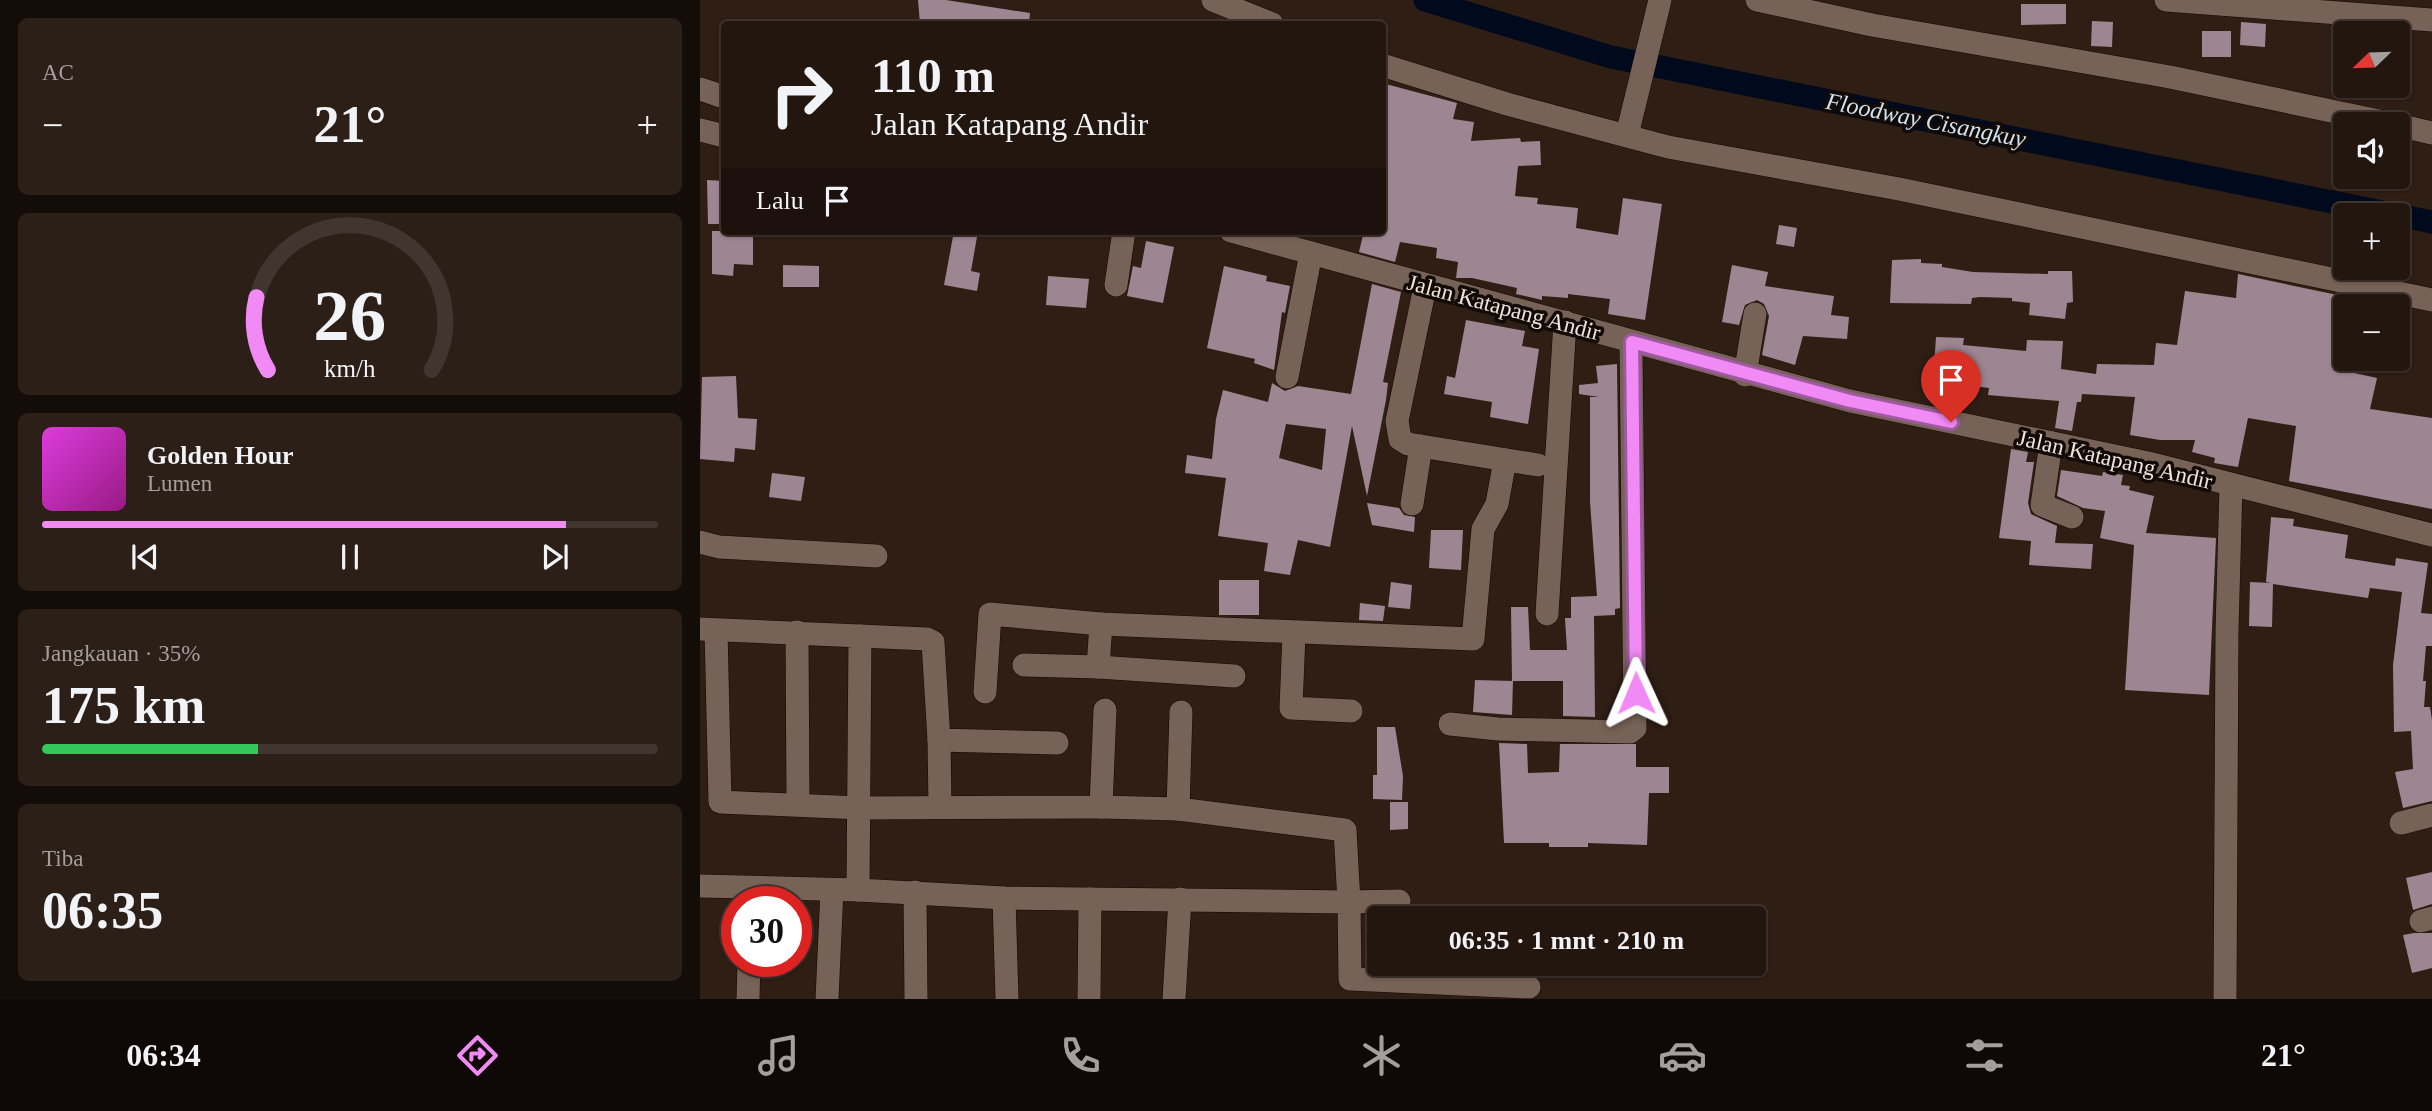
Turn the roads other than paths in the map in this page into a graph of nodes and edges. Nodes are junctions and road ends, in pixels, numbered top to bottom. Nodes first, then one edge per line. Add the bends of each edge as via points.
1 (1213, 0) edge
2 (1660, 0) edge
3 (1757, 0) edge
4 (2166, 0) edge
5 (2372, 8) edge
6 (2432, 20) edge
7 (1265, 21) edge
8 (1386, 66) edge
9 (700, 89) edge
10 (721, 96) edge
11 (2334, 112) edge
12 (2410, 128) edge
13 (700, 130) edge
14 (2432, 132) edge
15 (721, 135) edge
16 (1627, 135) junction
17 (1123, 235) edge
18 (1254, 235) edge
19 (1300, 243) edge
20 (1116, 285) dead end
21 (1425, 287) junction
22 (2432, 300) edge
23 (1755, 314) dead end
24 (1566, 321) junction
25 (1632, 342) junction
26 (1745, 375) junction
27 (1287, 377) dead end
28 (2052, 443) junction
29 (1421, 446) junction
30 (1505, 460) junction
31 (1538, 464) dead end
32 (2231, 486) junction
33 (1412, 504) dead end
34 (2072, 517) dead end
35 (2432, 535) edge
36 (700, 542) edge
37 (876, 556) dead end
38 (1548, 614) dead end
39 (1101, 624) junction
40 (708, 630) edge
41 (797, 632) junction
42 (1294, 634) junction
43 (860, 636) junction
44 (1024, 665) dead end
45 (1098, 667) junction
46 (1234, 676) dead end
47 (985, 692) dead end
48 (709, 702) edge
49 (1105, 710) dead end
50 (1181, 712) dead end
51 (1350, 712) dead end
52 (1450, 724) dead end
53 (939, 740) junction
54 (1057, 743) dead end
55 (710, 801) edge
56 (798, 804) junction
57 (940, 807) junction
58 (1101, 807) junction
59 (860, 808) junction
60 (1178, 809) junction
61 (2432, 815) edge
62 (2401, 823) dead end
63 (700, 886) edge
64 (721, 889) edge
65 (832, 890) junction
66 (858, 890) junction
67 (812, 891) edge
68 (915, 892) junction
69 (1004, 898) junction
70 (1090, 899) junction
71 (1180, 899) junction
72 (1399, 901) dead end
73 (1349, 902) junction
74 (749, 977) edge
75 (1529, 987) dead end
76 (1350, 989) edge
77 (1491, 993) edge
78 (748, 999) edge
79 (827, 999) edge
80 (916, 999) edge
81 (1007, 999) edge
82 (1089, 999) edge
83 (1174, 999) edge
84 (2225, 999) edge

1 - 7 street
2 - 16 street
3 - 11 street
4 - 5 street
5 - 6 street
8 - 16 street
9 - 10 street
12 - 14 street
13 - 15 street
16 - 22 street via 1668,147 1913,191
17 - 20 street
18 - 19 street, Jalan Katapang Andir
19 - 21 street, Jalan Katapang Andir
19 - 27 street
21 - 24 street, Jalan Katapang Andir
21 - 29 street via 1397,421 1400,439
23 - 26 street
24 - 25 street, Jalan Katapang Andir
24 - 38 street
25 - 26 street, Jalan Katapang Andir
25 - 52 street via 1635,728 1630,732
26 - 28 street, Jalan Katapang Andir
28 - 32 street, Jalan Katapang Andir
28 - 34 street via 2042,505
29 - 30 street
29 - 33 street
30 - 31 street
30 - 42 street via 1497,504 1483,529 1473,639
32 - 35 street, Jalan Katapang Andir
32 - 84 street
36 - 37 street
39 - 42 street
39 - 45 street
39 - 47 street via 990,614
40 - 41 street
40 - 48 street
41 - 43 street
41 - 56 street
42 - 51 street via 1291,708
43 - 53 street via 933,642
43 - 59 street
44 - 45 street
45 - 46 street
48 - 55 street
49 - 58 street
50 - 60 street
53 - 54 street
53 - 57 street
55 - 56 street
56 - 59 street
57 - 58 street
57 - 59 street
58 - 60 street
59 - 66 street
60 - 73 street via 1345,830
61 - 62 street
63 - 64 street
65 - 66 street
65 - 67 street
65 - 79 street
66 - 68 street
68 - 69 street
68 - 80 street
69 - 70 street
69 - 81 street
70 - 71 street
70 - 82 street
71 - 73 street
71 - 83 street
72 - 73 street
73 - 76 street
74 - 78 street
75 - 77 street
76 - 77 street

